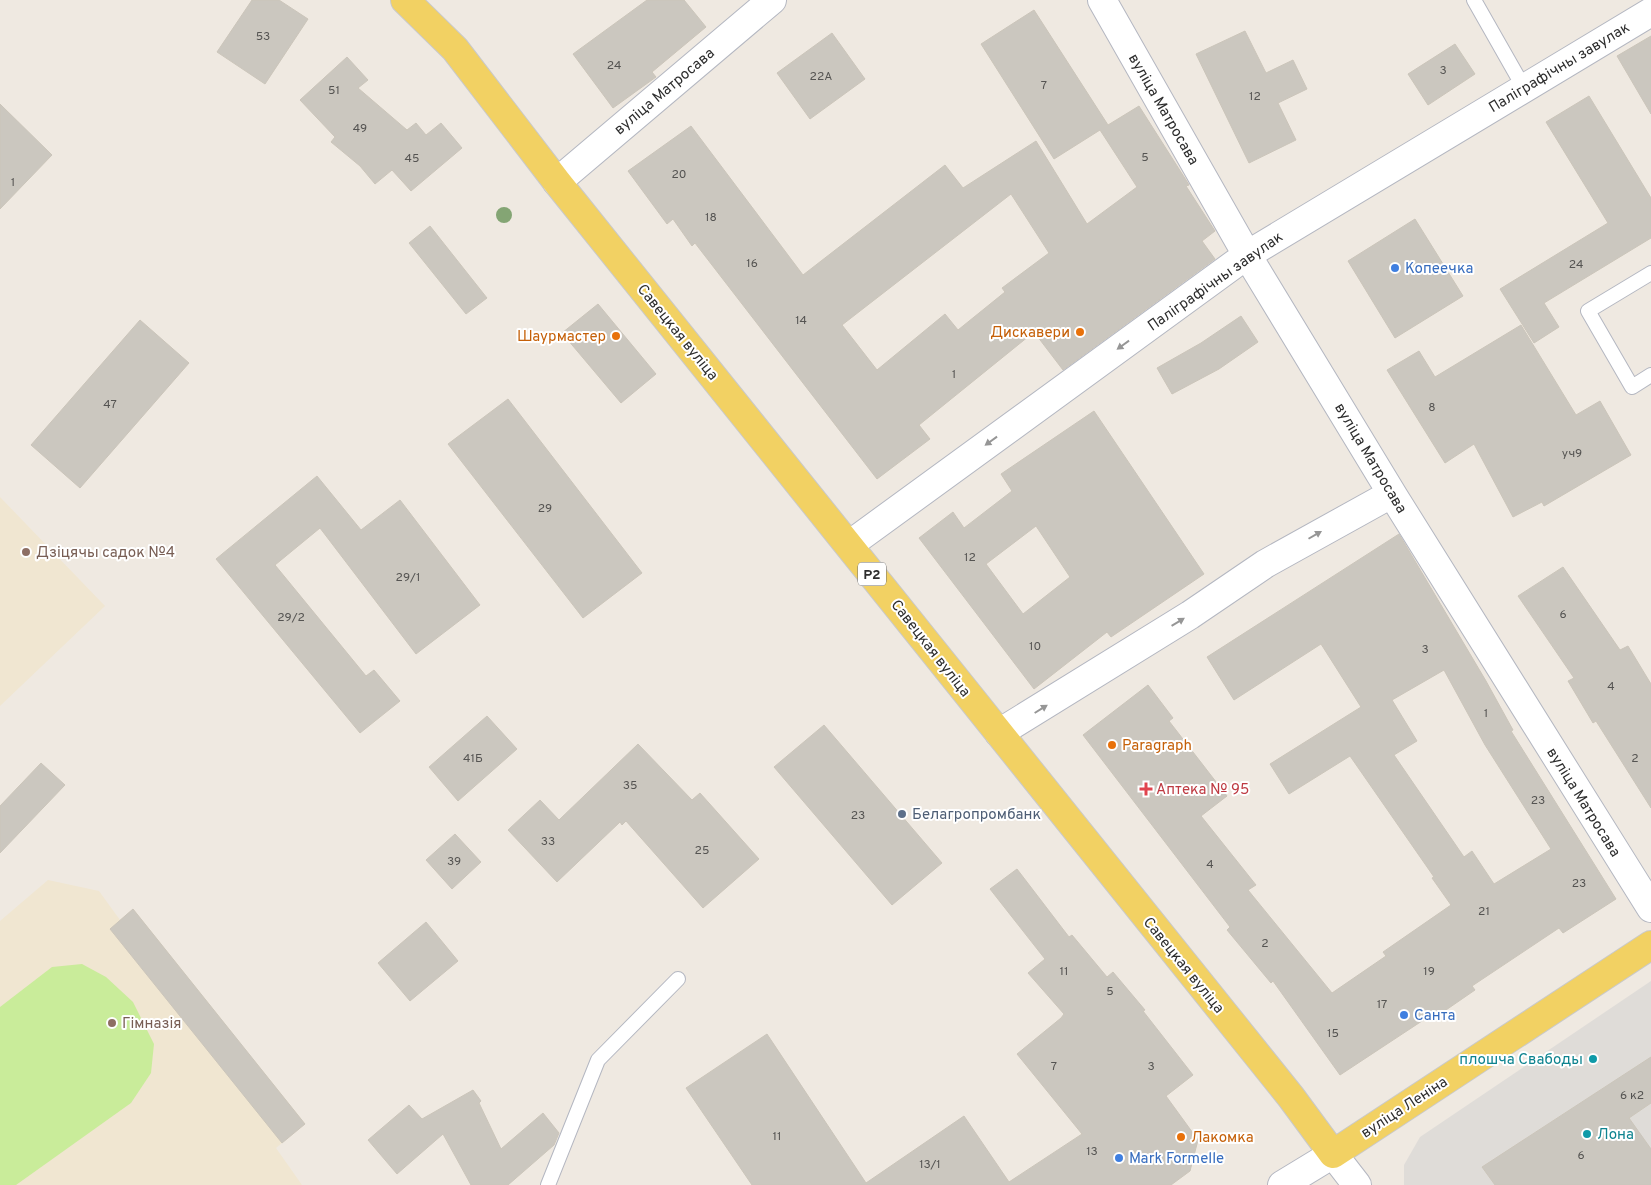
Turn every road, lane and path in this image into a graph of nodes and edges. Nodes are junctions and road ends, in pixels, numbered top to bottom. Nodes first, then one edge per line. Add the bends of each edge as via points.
1 (405, 0) edge
2 (772, 0) edge
3 (1102, 0) edge
4 (1474, 0) edge
5 (1651, 12) edge
6 (1524, 88) junction
7 (556, 182) junction
8 (1247, 255) junction
9 (1651, 273) edge
10 (1651, 375) edge
11 (1394, 497) junction
12 (849, 545) junction
13 (998, 733) junction
14 (1651, 908) edge
15 (1651, 945) edge
16 (678, 979) dead end
17 (1333, 1154) junction
18 (548, 1185) edge
19 (1282, 1185) edge
20 (1357, 1185) edge

1 - 7 main road, Савецкая вуліца / Р2 via 455,49
2 - 7 street, вуліца Матросава
3 - 8 street, вуліца Матросава
4 - 6 lane
5 - 6 street, Паліграфічны завулак
6 - 8 street, Паліграфічны завулак
7 - 12 main road, Савецкая вуліца / Р2
8 - 11 street, вуліца Матросава
8 -> 12 street, Паліграфічны завулак
9 - 10 lane via 1588,312 1632,386
13 -> 11 street via 1046,706 1266,564 1384,498
11 - 14 street, вуліца Матросава
12 - 13 main road, Савецкая вуліца / Р2
13 - 17 main road, Савецкая вуліца / Р2
15 - 17 main road, вуліца Леніна
16 - 18 lane via 598,1060
17 - 19 street, вуліца Леніна
17 - 20 street, Савецкая вуліца

